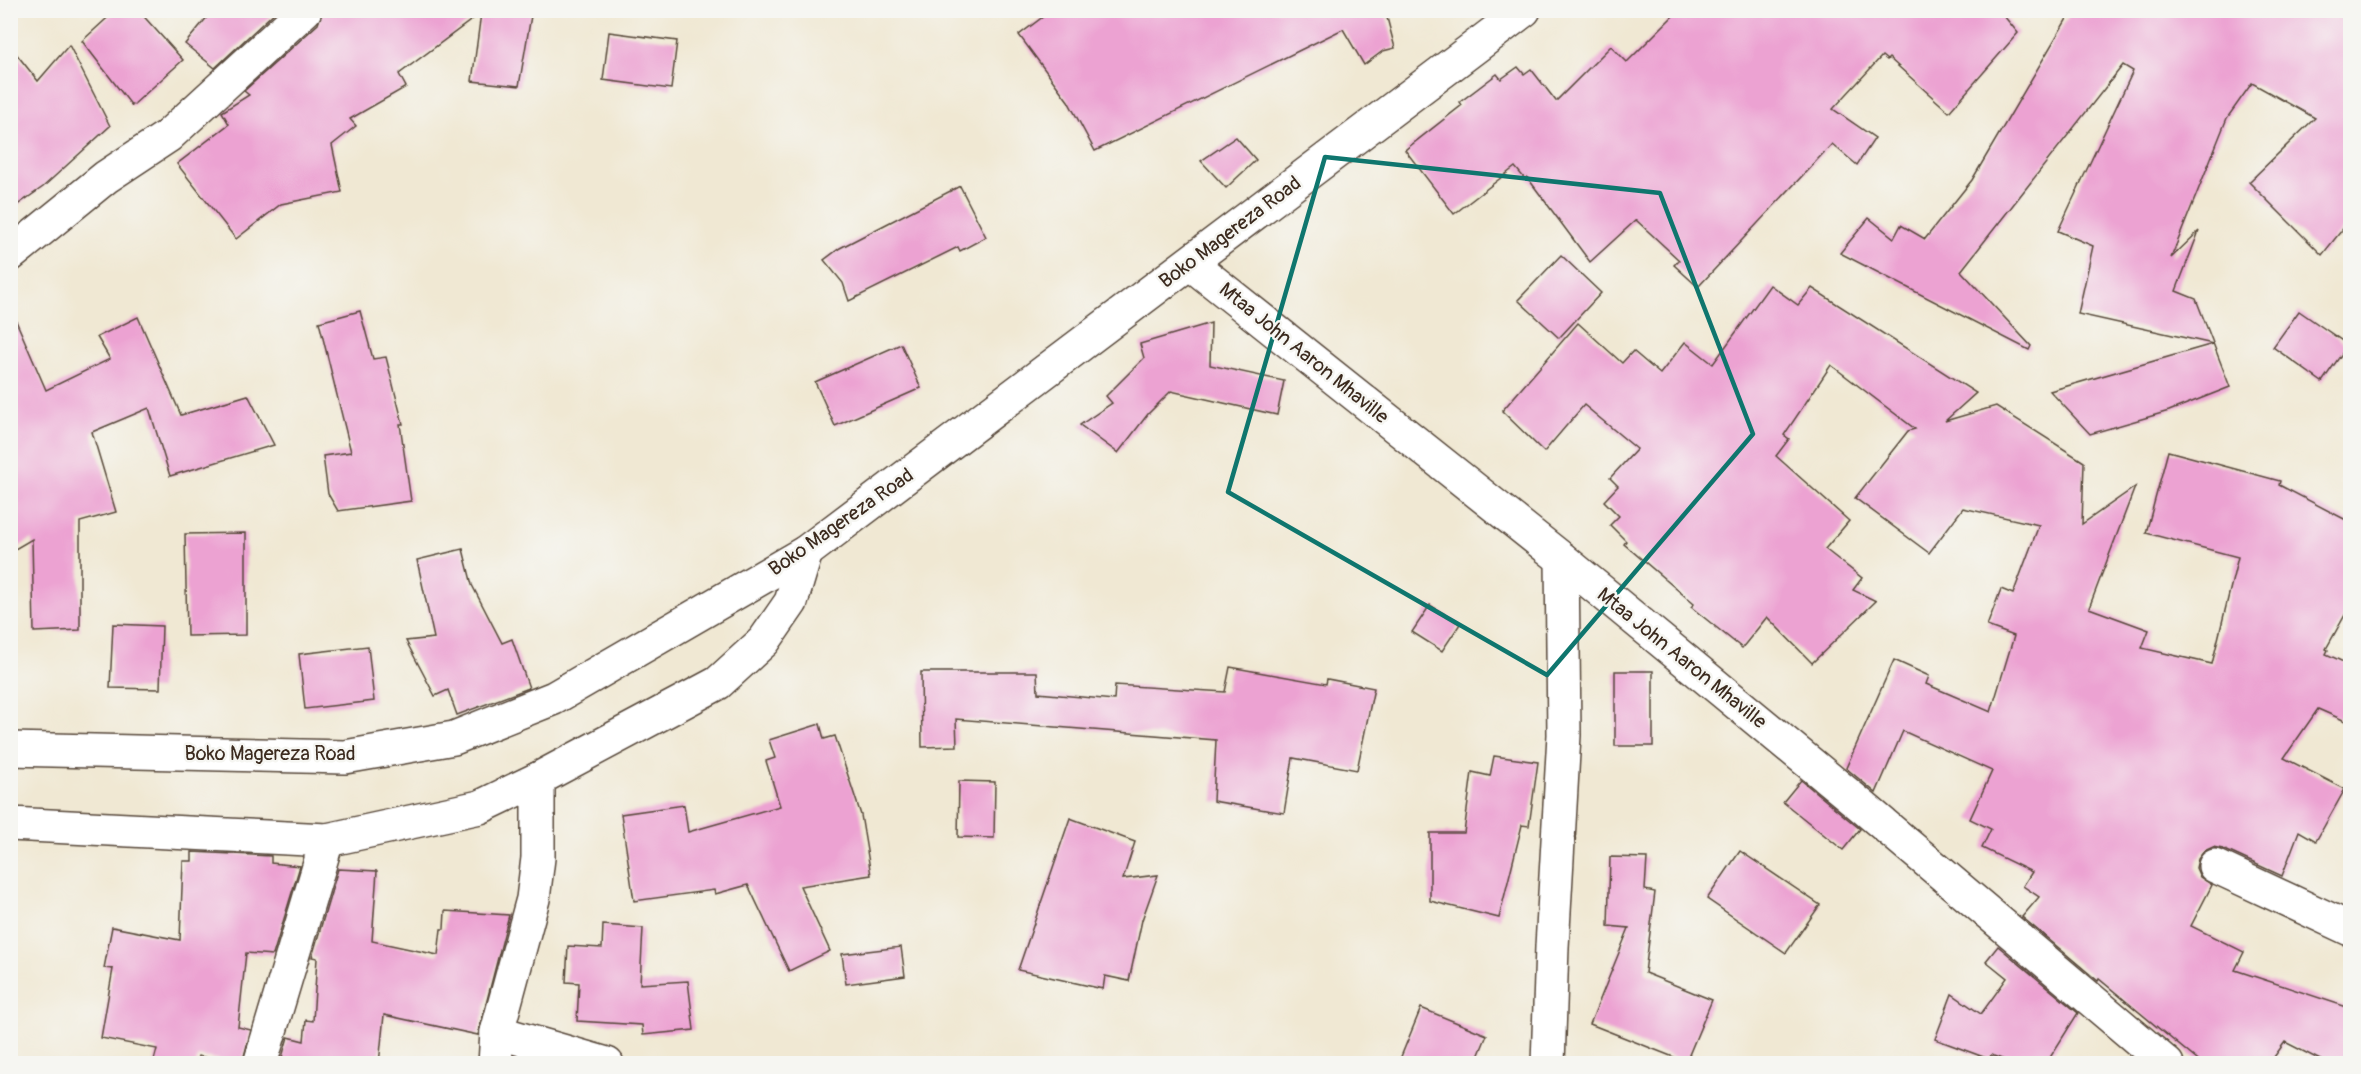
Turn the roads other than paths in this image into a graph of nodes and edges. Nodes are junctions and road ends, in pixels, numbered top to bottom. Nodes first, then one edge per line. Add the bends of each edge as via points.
1 (305, 10) edge
2 (1524, 10) edge
3 (10, 255) edge
4 (1190, 263) junction
5 (806, 552) junction
6 (1562, 559) junction
7 (10, 749) edge
8 (538, 779) junction
9 (10, 825) edge
10 (327, 840) junction
11 (2215, 866) dead end
12 (2350, 929) edge
13 (497, 1032) junction
14 (2155, 1060) edge
15 (260, 1064) edge
16 (495, 1064) edge
17 (607, 1064) edge
18 (1548, 1064) edge

1 - 3 street via 168,136 106,177
2 - 4 street, Boko Magereza Road
4 - 5 street, Boko Magereza Road
4 - 6 street, Mtaa John Aaron Mhaville
5 - 7 street, Boko Magereza Road via 554,698 454,738 345,757
5 - 8 street via 790,602 764,641 718,683
6 - 14 street, Mtaa John Aaron Mhaville via 1857,802
6 - 18 street via 1564,735
8 - 10 street via 480,807
8 - 13 street via 538,858 533,899
9 - 10 street
10 - 15 street
11 - 12 street
13 - 16 street
13 - 17 street

